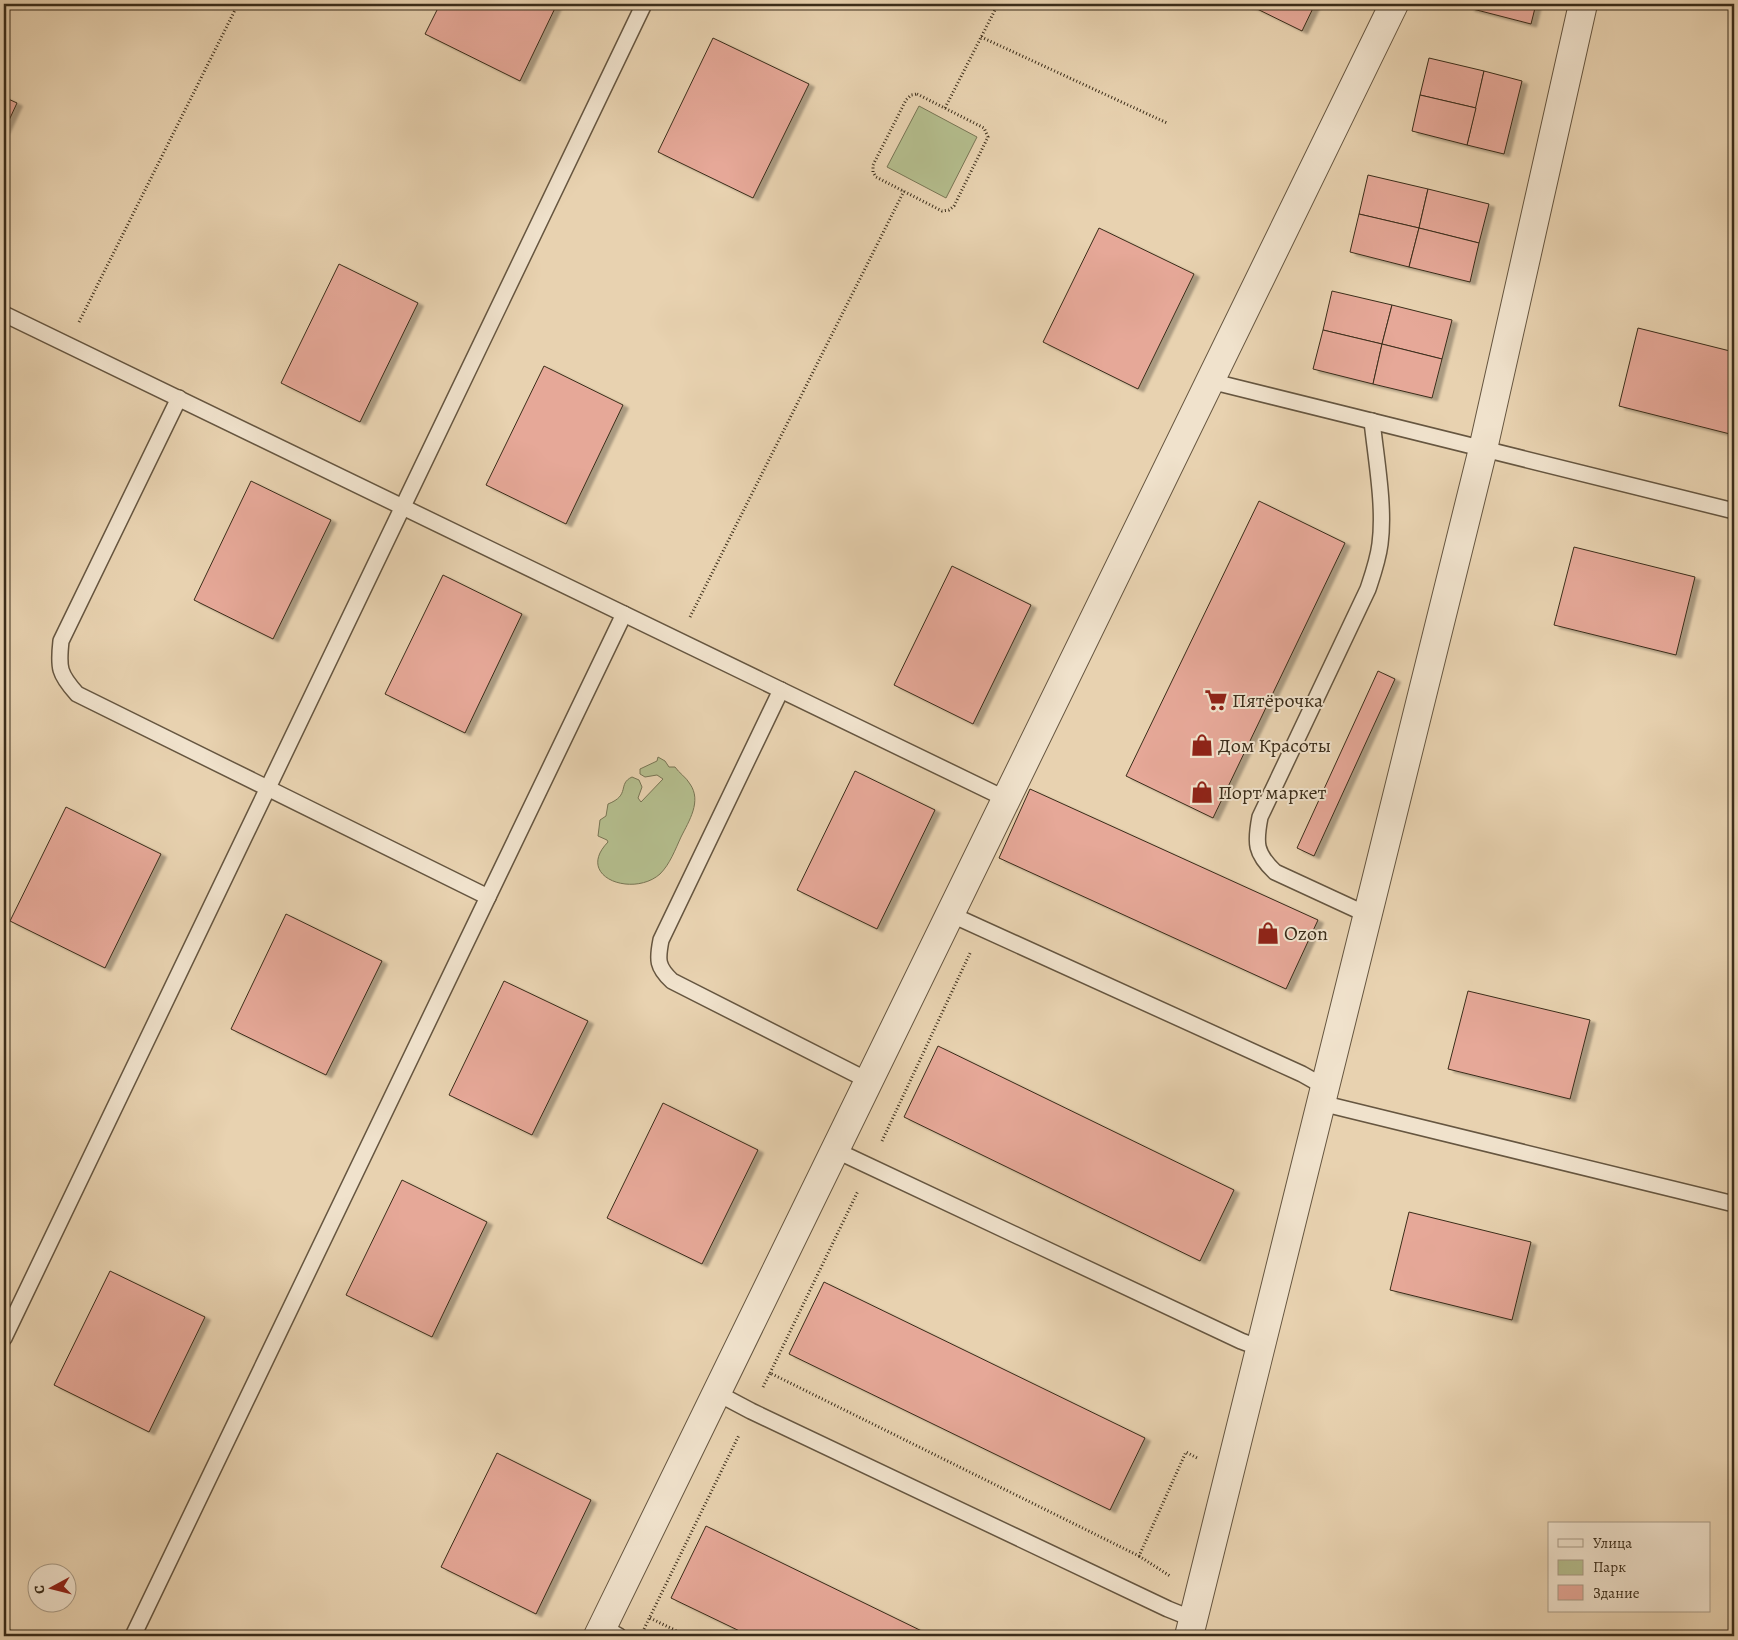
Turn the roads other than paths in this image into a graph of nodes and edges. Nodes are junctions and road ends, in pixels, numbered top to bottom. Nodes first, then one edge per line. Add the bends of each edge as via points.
1 (644, 4) edge
2 (1394, 4) edge
3 (1584, 4) edge
4 (4, 314) edge
5 (1210, 381) junction
6 (179, 398) junction
7 (1372, 421) junction
8 (1483, 449) junction
9 (403, 507) junction
10 (1734, 511) edge
11 (624, 614) junction
12 (781, 690) junction
13 (268, 788) junction
14 (1006, 799) junction
15 (488, 897) junction
16 (950, 914) junction
17 (1368, 915) junction
18 (868, 1082) junction
19 (1323, 1095) junction
20 (835, 1150) junction
21 (1734, 1204) edge
22 (4, 1338) edge
23 (1260, 1348) junction
24 (717, 1393) junction
25 (1191, 1628) edge
26 (607, 1633) edge
27 (133, 1636) edge

1 - 9 lane
2 - 5 street
3 - 8 street
4 - 6 lane
5 - 7 lane
5 - 14 street
6 - 9 lane
6 - 13 lane via 61,641 59,664 66,681 77,694
7 - 8 lane
7 - 17 lane via 1381,512 1376,567 1260,817 1256,837 1259,851 1275,872
8 - 10 lane
8 - 17 street
9 - 11 lane
9 - 13 lane
11 - 12 lane
11 - 15 lane
12 - 14 lane
12 - 18 lane via 661,940 658,958 663,973 672,981
13 - 15 lane
13 - 22 lane
14 - 16 street
15 - 27 lane
16 - 18 street
16 - 19 lane via 1293,1070
17 - 19 street
18 - 20 street
19 - 21 lane
19 - 23 street
20 - 23 lane
20 - 24 street
23 - 25 street
24 - 25 lane via 1168,1609
24 - 26 street

